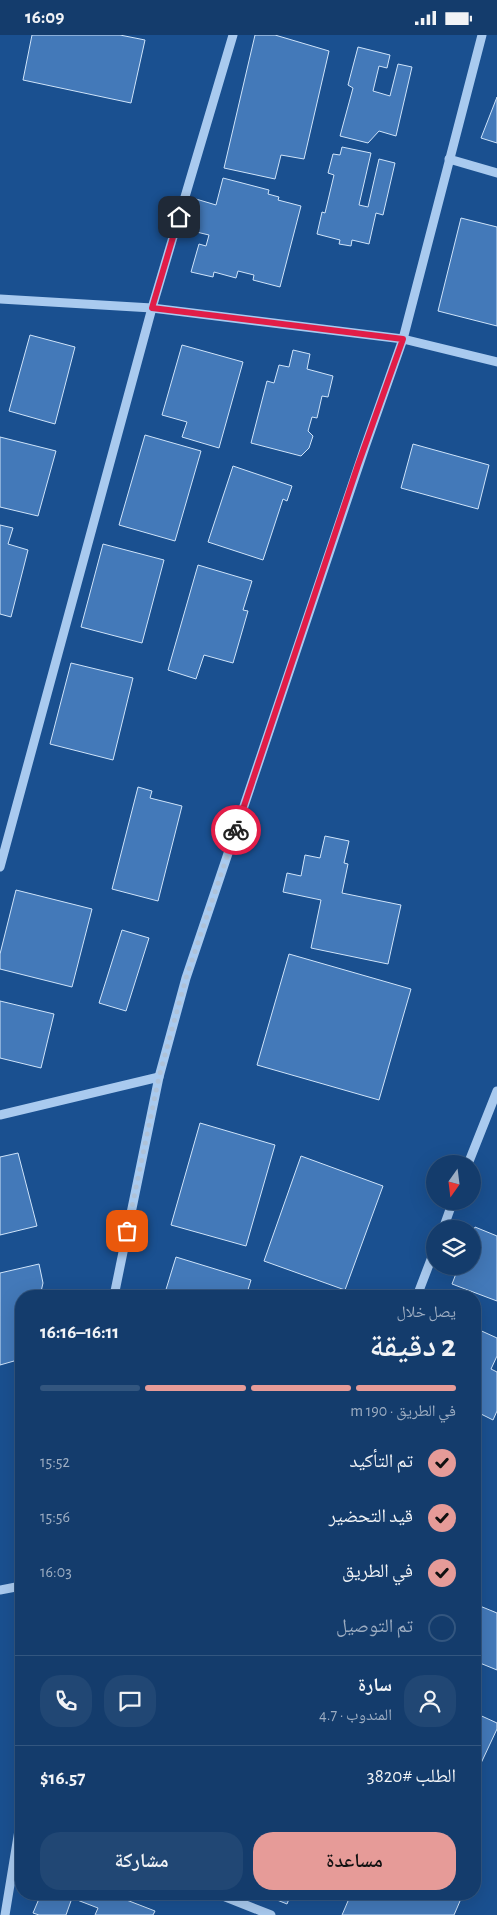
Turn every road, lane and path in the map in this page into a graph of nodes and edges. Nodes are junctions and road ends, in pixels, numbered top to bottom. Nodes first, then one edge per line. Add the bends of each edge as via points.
1 (233, 35) edge
2 (482, 35) edge
3 (450, 159) junction
4 (497, 173) edge
5 (0, 299) edge
6 (152, 308) junction
7 (403, 339) junction
8 (497, 362) edge
9 (0, 867) edge
10 (159, 1077) junction
11 (497, 1091) edge
12 (0, 1115) edge
13 (472, 1155) edge
14 (426, 1272) edge
15 (115, 1290) edge
16 (419, 1290) edge
17 (15, 1587) edge
18 (0, 1589) edge
19 (15, 1852) edge
20 (233, 1900) edge
21 (4, 1915) edge
22 (271, 1915) edge

1 - 6 street
2 - 3 street
3 - 4 street
3 - 7 street
5 - 6 street
6 - 7 street
6 - 9 street
7 - 8 street
7 - 10 street via 186,978
10 - 12 street
10 - 15 street
11 - 13 street
14 - 16 street
17 - 18 street
19 - 21 street
20 - 22 street

